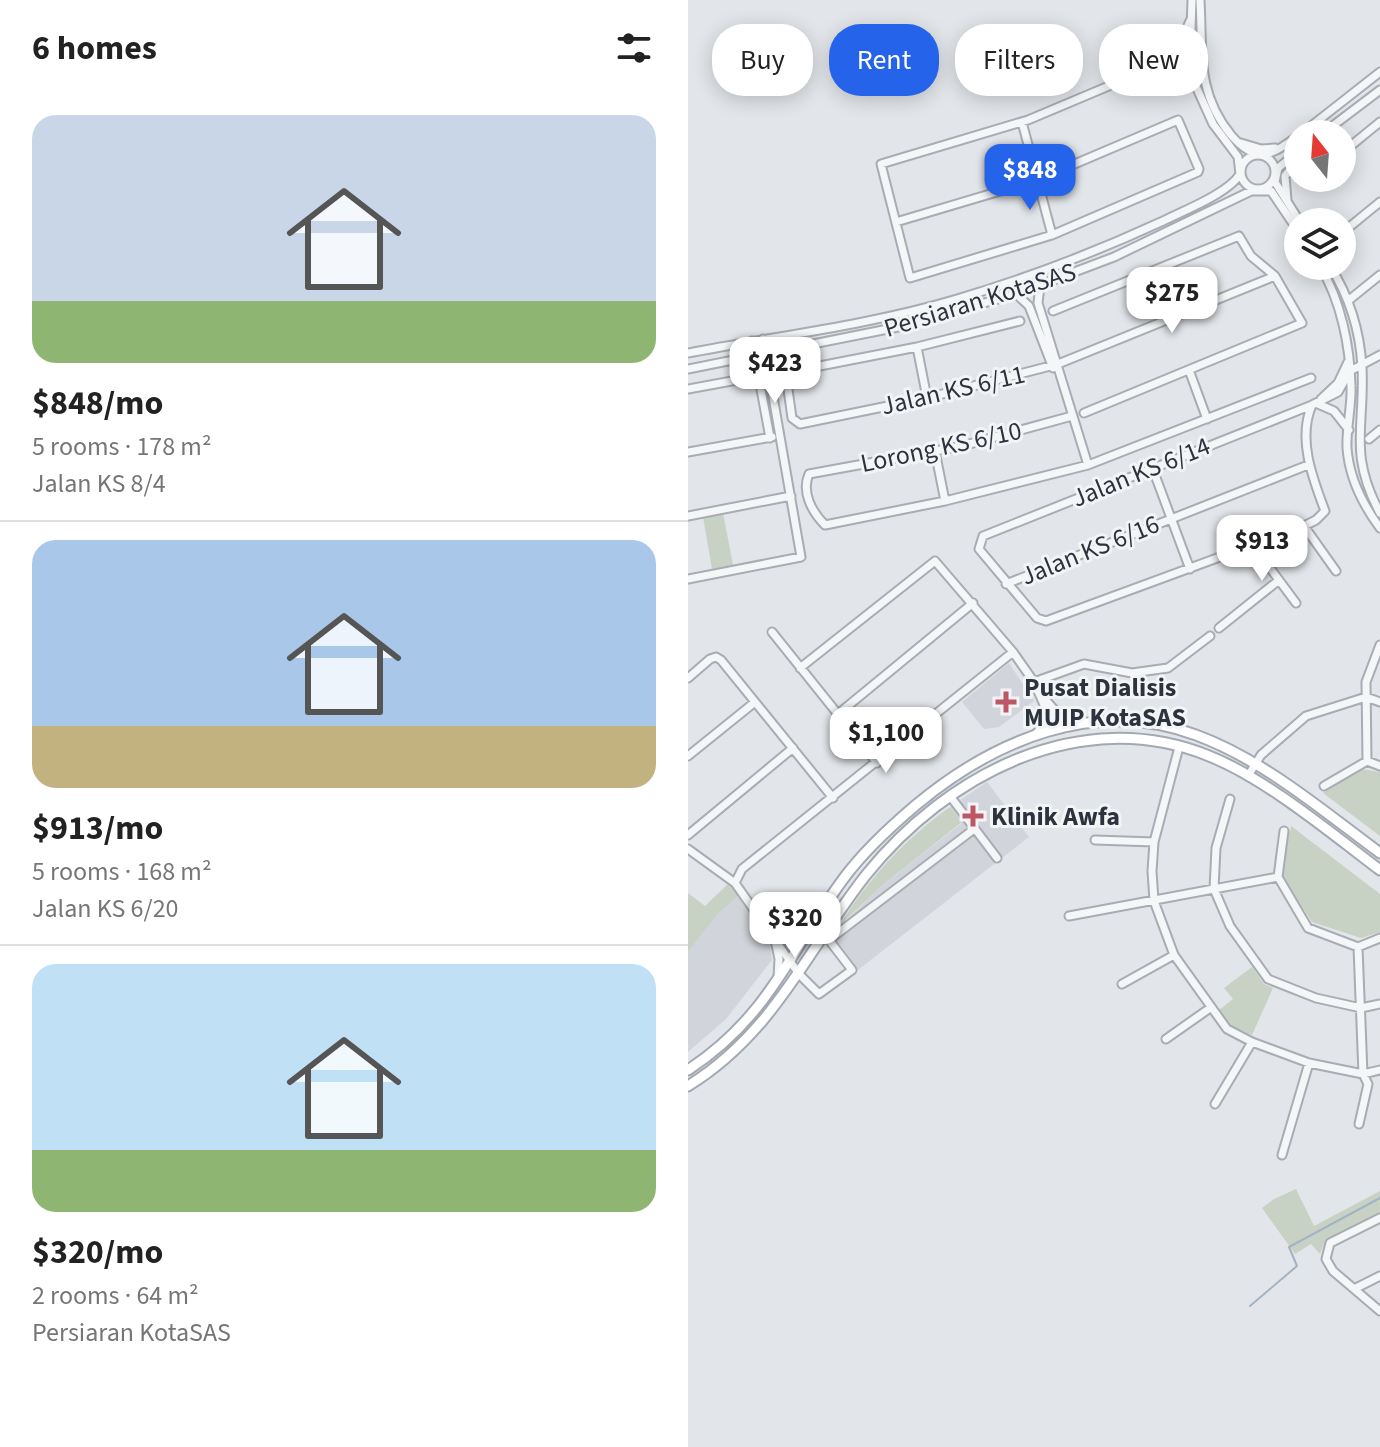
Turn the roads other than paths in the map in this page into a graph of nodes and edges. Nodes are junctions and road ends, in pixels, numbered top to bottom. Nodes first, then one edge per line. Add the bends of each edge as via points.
1 (1192, 0) edge
2 (1200, 0) edge
3 (1191, 20) junction
4 (1189, 24) edge
5 (1191, 24) edge
6 (1200, 24) edge
7 (1380, 72) edge
8 (1099, 90) edge
9 (1380, 90) edge
10 (1200, 96) edge
11 (1318, 120) edge
12 (1342, 120) edge
13 (1022, 122) junction
14 (1379, 126) edge
15 (1232, 143) junction
16 (1356, 143) edge
17 (1284, 145) edge
18 (1284, 146) edge
19 (1258, 155) junction
20 (1284, 163) edge
21 (1241, 171) junction
22 (1275, 172) junction
23 (1037, 180) junction
24 (1223, 189) junction
25 (1259, 189) junction
26 (1285, 192) edge
27 (1380, 202) edge
28 (1227, 203) junction
29 (1286, 208) junction
30 (896, 222) junction
31 (1356, 222) edge
32 (1052, 235) junction
33 (1149, 272) junction
34 (1380, 275) edge
35 (1275, 276) junction
36 (1326, 280) edge
37 (1338, 280) edge
38 (1040, 286) junction
39 (1016, 294) junction
40 (1349, 300) junction
41 (1053, 311) dead end
42 (1169, 319) junction
43 (1020, 321) dead end
44 (763, 339) junction
45 (752, 341) junction
46 (917, 347) junction
47 (688, 353) edge
48 (1378, 354) edge
49 (767, 355) junction
50 (755, 357) junction
51 (1349, 361) junction
52 (1362, 363) junction
53 (1056, 367) junction
54 (688, 369) edge
55 (1189, 370) junction
56 (1350, 371) junction
57 (748, 378) dead end
58 (1311, 378) dead end
59 (688, 389) edge
60 (927, 398) junction
61 (1315, 405) junction
62 (1084, 413) dead end
63 (1072, 416) junction
64 (1207, 419) junction
65 (1349, 430) junction
66 (1380, 430) edge
67 (780, 436) junction
68 (770, 438) junction
69 (1369, 439) dead end
70 (935, 451) junction
71 (688, 452) edge
72 (1088, 465) junction
73 (1308, 465) junction
74 (1152, 467) junction
75 (791, 496) junction
76 (945, 501) junction
77 (1380, 513) edge
78 (688, 516) edge
79 (1171, 518) junction
80 (1304, 526) junction
81 (1380, 528) edge
82 (1253, 545) junction
83 (1190, 569) junction
84 (1336, 571) dead end
85 (688, 579) edge
86 (1279, 580) junction
87 (1006, 584) junction
88 (973, 603) junction
89 (1296, 603) dead end
90 (1219, 628) dead end
91 (772, 632) dead end
92 (1210, 636) dead end
93 (1380, 645) edge
94 (1013, 652) junction
95 (800, 668) junction
96 (688, 678) edge
97 (1034, 682) junction
98 (1043, 697) junction
99 (1366, 697) junction
100 (755, 702) junction
101 (1380, 702) edge
102 (838, 714) junction
103 (1083, 721) junction
104 (1036, 734) junction
105 (1179, 747) junction
106 (793, 748) junction
107 (688, 756) edge
108 (1367, 761) junction
109 (877, 763) junction
110 (1255, 764) junction
111 (1380, 766) edge
112 (1248, 776) junction
113 (1324, 786) dead end
114 (950, 796) junction
115 (833, 798) junction
116 (1230, 799) dead end
117 (974, 829) junction
118 (1284, 831) dead end
119 (688, 835) edge
120 (1095, 840) dead end
121 (1154, 842) junction
122 (688, 849) edge
123 (1380, 853) edge
124 (997, 858) dead end
125 (1380, 870) edge
126 (1278, 877) junction
127 (735, 883) junction
128 (1214, 889) junction
129 (1154, 901) junction
130 (1069, 916) dead end
131 (813, 926) junction
132 (1380, 938) edge
133 (775, 940) junction
134 (1358, 947) junction
135 (1174, 955) junction
136 (790, 961) junction
137 (799, 974) junction
138 (777, 983) junction
139 (1122, 984) dead end
140 (1380, 1004) edge
141 (1210, 1008) junction
142 (1361, 1008) junction
143 (1166, 1039) dead end
144 (1252, 1042) junction
145 (1309, 1063) junction
146 (688, 1070) edge
147 (1380, 1070) edge
148 (1363, 1074) junction
149 (688, 1086) edge
150 (1215, 1104) dead end
151 (1359, 1124) dead end
152 (1282, 1155) dead end
153 (1380, 1218) edge
154 (1380, 1276) edge
155 (1354, 1289) junction
156 (1380, 1311) edge

1 - 3 street
2 - 6 street
3 - 4 street
3 - 5 street
7 - 11 street, Persiaran KotaSAS
8 - 13 street
9 - 12 street
10 - 15 street
13 - 23 street
13 - 30 street via 881,164
14 - 16 street
15 - 17 street via 1261,149
15 - 19 street
15 - 21 street
15 - 24 street via 1237,172
18 - 19 street, Persiaran KotaSAS
19 - 21 street, Persiaran KotaSAS via 1248,158
19 - 22 street via 1272,162
20 - 22 street, Persiaran KotaSAS
21 - 24 street, Persiaran KotaSAS
21 - 25 street via 1246,184
22 - 25 street, Persiaran KotaSAS via 1271,184
22 - 29 street
23 - 30 street
23 - 32 street
23 - 32 street via 1178,120 1199,169
24 - 44 street, Persiaran KotaSAS via 1051,269 917,309
25 - 28 street, Persiaran KotaSAS
25 - 29 street via 1271,191
26 - 29 street
27 - 31 street
28 - 29 street via 1261,193
28 - 38 street, Persiaran KotaSAS
30 - 32 street via 910,278
33 - 35 street via 1239,236 1251,256
33 - 41 street
33 - 42 street
34 - 40 street
35 - 42 street, Jalan KS 6/11
35 - 55 street via 1302,323
36 - 51 street via 1339,310
37 - 40 street
38 - 39 street, Persiaran KotaSAS
38 - 53 street via 1038,303
39 - 49 street, Persiaran KotaSAS via 903,326
39 - 53 street via 1029,306
40 - 52 street
42 - 53 street, Jalan KS 6/11
43 - 46 street
44 - 45 street, Persiaran KotaSAS
44 - 49 street
45 - 47 street, Persiaran KotaSAS
45 - 50 street
46 - 60 street
46 - 60 street, Jalan KS 6/11 via 789,372 792,418 800,424
48 - 52 street
49 - 50 street, Persiaran KotaSAS
49 - 67 street
50 - 54 street, Persiaran KotaSAS
50 - 68 street
51 - 56 street
51 - 61 street via 1334,388
52 - 56 street
52 - 77 street via 1358,447 1365,482
53 - 60 street, Jalan KS 6/11
53 - 63 street
55 - 62 street
55 - 64 street
56 - 61 street via 1338,392
56 - 65 street
57 - 59 street
58 - 64 street
61 - 65 street via 1334,411
61 - 73 street via 1308,415
61 - 74 street, Jalan KS 6/14
63 - 70 street, Lorong KS 6/10
63 - 72 street
64 - 72 street
65 - 81 street via 1347,446 1356,484
66 - 69 street
67 - 68 street
67 - 75 street
68 - 71 street
70 - 76 street
70 - 76 street, Lorong KS 6/10 via 809,474 805,482 812,512 825,525
72 - 76 street
73 - 79 street, Jalan KS 6/16
73 - 80 street via 1325,511
74 - 79 street
74 - 87 street, Jalan KS 6/14 via 983,536 979,549
75 - 78 street
75 - 85 street via 801,557
79 - 83 street
79 - 87 street, Jalan KS 6/16
80 - 82 street
80 - 84 street
82 - 83 street
82 - 86 street
83 - 87 street via 1046,621
86 - 89 street
86 - 90 street
88 - 94 street
88 - 95 street via 937,561 928,564
88 - 102 street
91 - 95 street
92 - 97 street via 1168,668 1132,673 1084,664
93 - 99 street
94 - 97 street
94 - 109 street
95 - 102 street
96 - 100 street via 716,657
97 - 98 street
98 - 103 street via 1056,714
98 - 104 street via 1049,716
99 - 101 street
99 - 108 street
99 - 110 street via 1306,716
100 - 106 street
100 - 107 street
102 - 109 street
103 - 104 main road
103 - 110 main road via 1173,727
104 - 131 main road via 968,766 904,816 858,861
105 - 112 main road
105 - 114 main road via 1121,740 1068,742 1018,758
105 - 121 street
106 - 115 street
106 - 119 street
108 - 111 street
108 - 113 street
109 - 115 street
110 - 112 street
110 - 123 main road
112 - 125 main road
114 - 117 street
114 - 137 main road via 867,873
115 - 127 street via 742,869
116 - 128 street via 1216,848
117 - 124 street
117 - 137 street via 829,940 852,970 819,994
118 - 126 street
120 - 121 street
121 - 129 street
122 - 127 street
126 - 128 street
126 - 134 street via 1308,928
127 - 133 street
128 - 129 street
128 - 142 street via 1230,926 1268,979
129 - 130 street
129 - 135 street
131 - 133 street via 796,940
131 - 136 main road
132 - 134 street
133 - 136 street
133 - 138 street
134 - 142 street
135 - 139 street
135 - 141 street
136 - 137 street
136 - 138 main road
137 - 149 main road via 752,1035
138 - 146 main road via 739,1029
140 - 142 street
141 - 143 street
141 - 144 street via 1227,1029
142 - 148 street
144 - 145 street
144 - 150 street
145 - 148 street
145 - 152 street
147 - 148 street
148 - 151 street via 1368,1084
153 - 155 street via 1330,1243 1326,1259
154 - 155 street
155 - 156 street

